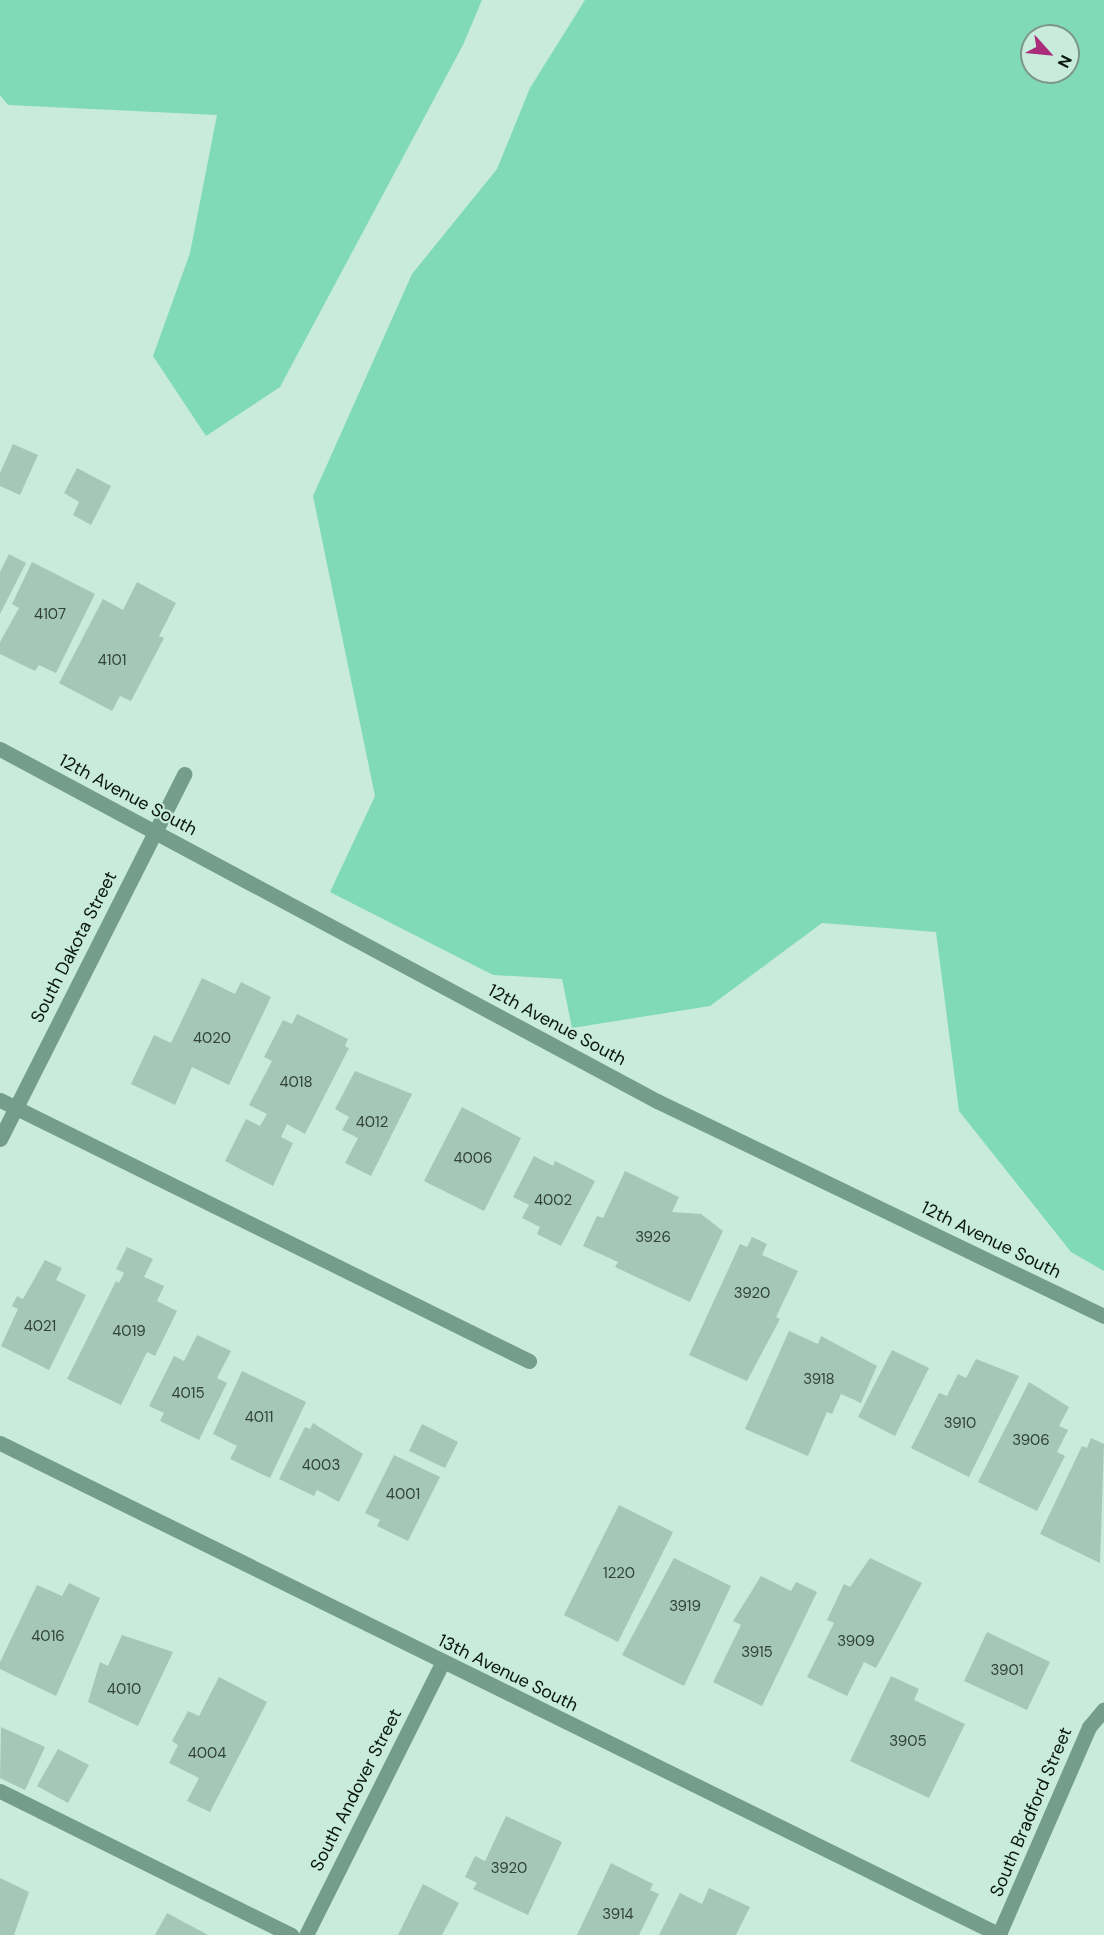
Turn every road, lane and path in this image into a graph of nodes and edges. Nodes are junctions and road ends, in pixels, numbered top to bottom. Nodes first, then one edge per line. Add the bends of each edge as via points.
1 (0, 749) edge
2 (184, 774) dead end
3 (154, 830) junction
4 (0, 1100) edge
5 (16, 1108) junction
6 (0, 1139) edge
7 (1104, 1316) edge
8 (529, 1361) dead end
9 (0, 1443) edge
10 (442, 1663) junction
11 (1104, 1709) edge
12 (0, 1791) edge
13 (291, 1935) edge
14 (306, 1935) edge
15 (1000, 1935) edge

1 - 3 street, 12th Avenue South
2 - 3 street, South Dakota Street
3 - 5 street, South Dakota Street
3 - 7 street, 12th Avenue South via 657,1101
4 - 5 street
5 - 6 street, South Dakota Street
5 - 8 street
9 - 10 street, 13th Avenue South
10 - 14 street, South Andover Street
10 - 15 street, 13th Avenue South
11 - 15 street, South Bradford Street via 1089,1727
12 - 13 street

